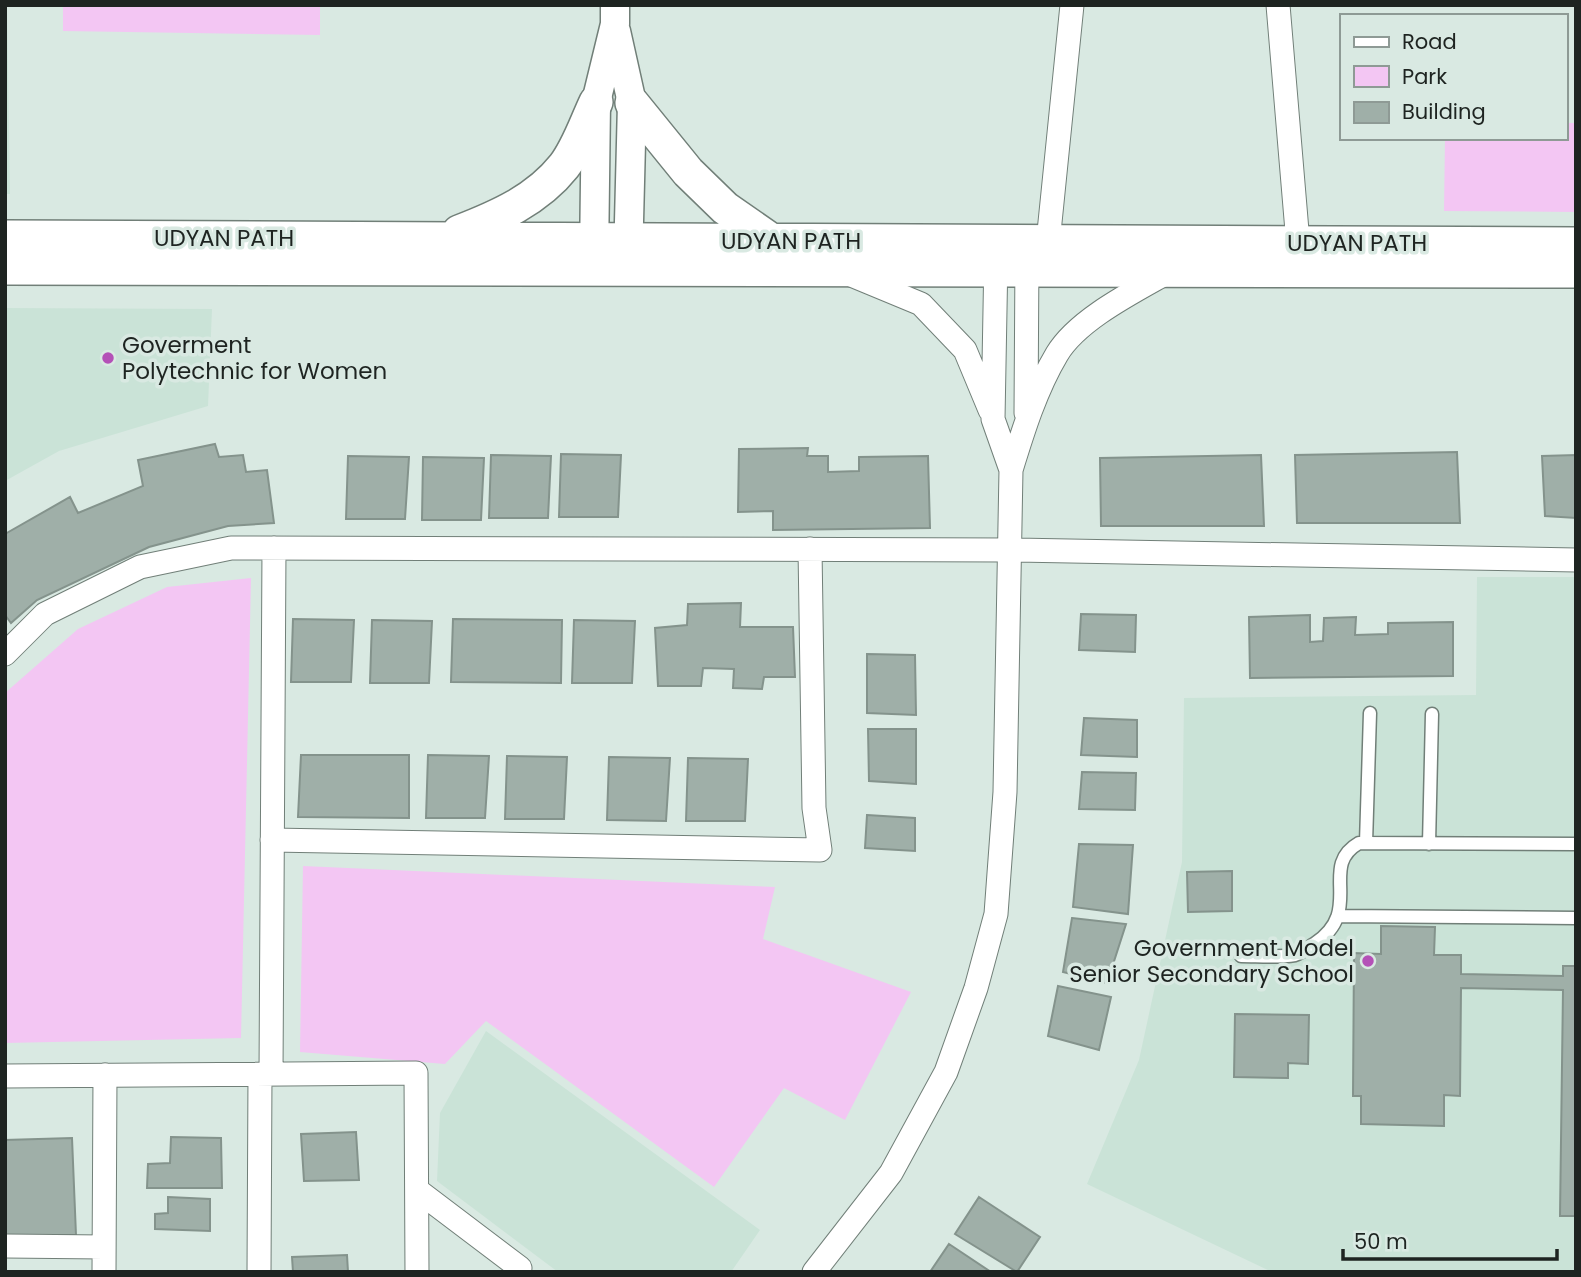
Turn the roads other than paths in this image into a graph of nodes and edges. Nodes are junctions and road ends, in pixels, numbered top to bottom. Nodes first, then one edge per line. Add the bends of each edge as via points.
1 (1072, 5) edge
2 (1278, 5) edge
3 (615, 15) edge
4 (596, 102) junction
5 (632, 103) junction
6 (5, 237) edge
7 (440, 239) junction
8 (771, 240) junction
9 (1298, 243) junction
10 (1576, 244) edge
11 (1019, 253) junction
12 (594, 255) junction
13 (629, 255) junction
14 (5, 268) edge
15 (837, 269) junction
16 (1171, 270) junction
17 (1576, 271) edge
18 (993, 419) junction
19 (1026, 423) junction
20 (1011, 470) junction
21 (274, 548) junction
22 (810, 549) junction
23 (1009, 550) junction
24 (1576, 560) edge
25 (5, 654) edge
26 (1370, 713) dead end
27 (1433, 714) dead end
28 (272, 840) junction
29 (1366, 843) junction
30 (1429, 844) junction
31 (1576, 844) edge
32 (1340, 916) junction
33 (1576, 918) edge
34 (1241, 956) dead end
35 (266, 1074) junction
36 (106, 1075) junction
37 (5, 1076) edge
38 (416, 1189) junction
39 (5, 1246) edge
40 (104, 1247) junction
41 (104, 1272) edge
42 (259, 1272) edge
43 (417, 1272) edge
44 (518, 1272) edge
45 (814, 1272) edge

1 - 11 street
2 - 9 street
3 - 4 street
3 - 5 street
4 - 7 main road via 565,164 540,192 498,217
4 - 12 street
5 - 8 main road via 688,172 725,208
5 - 13 street
6 - 7 main road, UDYAN PATH
7 - 12 main road, UDYAN PATH
8 - 11 main road, UDYAN PATH
8 - 13 main road, UDYAN PATH
9 - 10 main road, UDYAN PATH
9 - 11 main road, UDYAN PATH
11 - 15 main road, UDYAN PATH
11 - 16 main road, UDYAN PATH
11 - 18 street
11 - 19 street
12 - 13 main road, UDYAN PATH
12 - 14 main road, UDYAN PATH
13 - 15 main road, UDYAN PATH
15 - 18 street via 921,304 965,350
16 - 17 main road, UDYAN PATH
16 - 19 street via 1098,313 1058,352
18 - 20 street
19 - 20 street
20 - 23 street
21 - 22 street
21 - 25 street via 231,548 140,567 46,614
21 - 28 street
22 - 23 street
22 - 28 street via 814,808 820,850
23 - 24 street
23 - 45 street via 1005,792 993,926 946,1072 891,1173
26 - 29 lane
27 - 30 lane
28 - 35 street
29 - 30 lane
29 - 32 lane via 1346,850 1341,861
30 - 31 lane
32 - 33 lane
32 - 34 lane via 1325,937 1297,955
35 - 36 street
35 - 38 street via 416,1073
35 - 42 street
36 - 37 street
36 - 40 street
38 - 43 street
38 - 44 street via 520,1268
39 - 40 street
40 - 41 street

